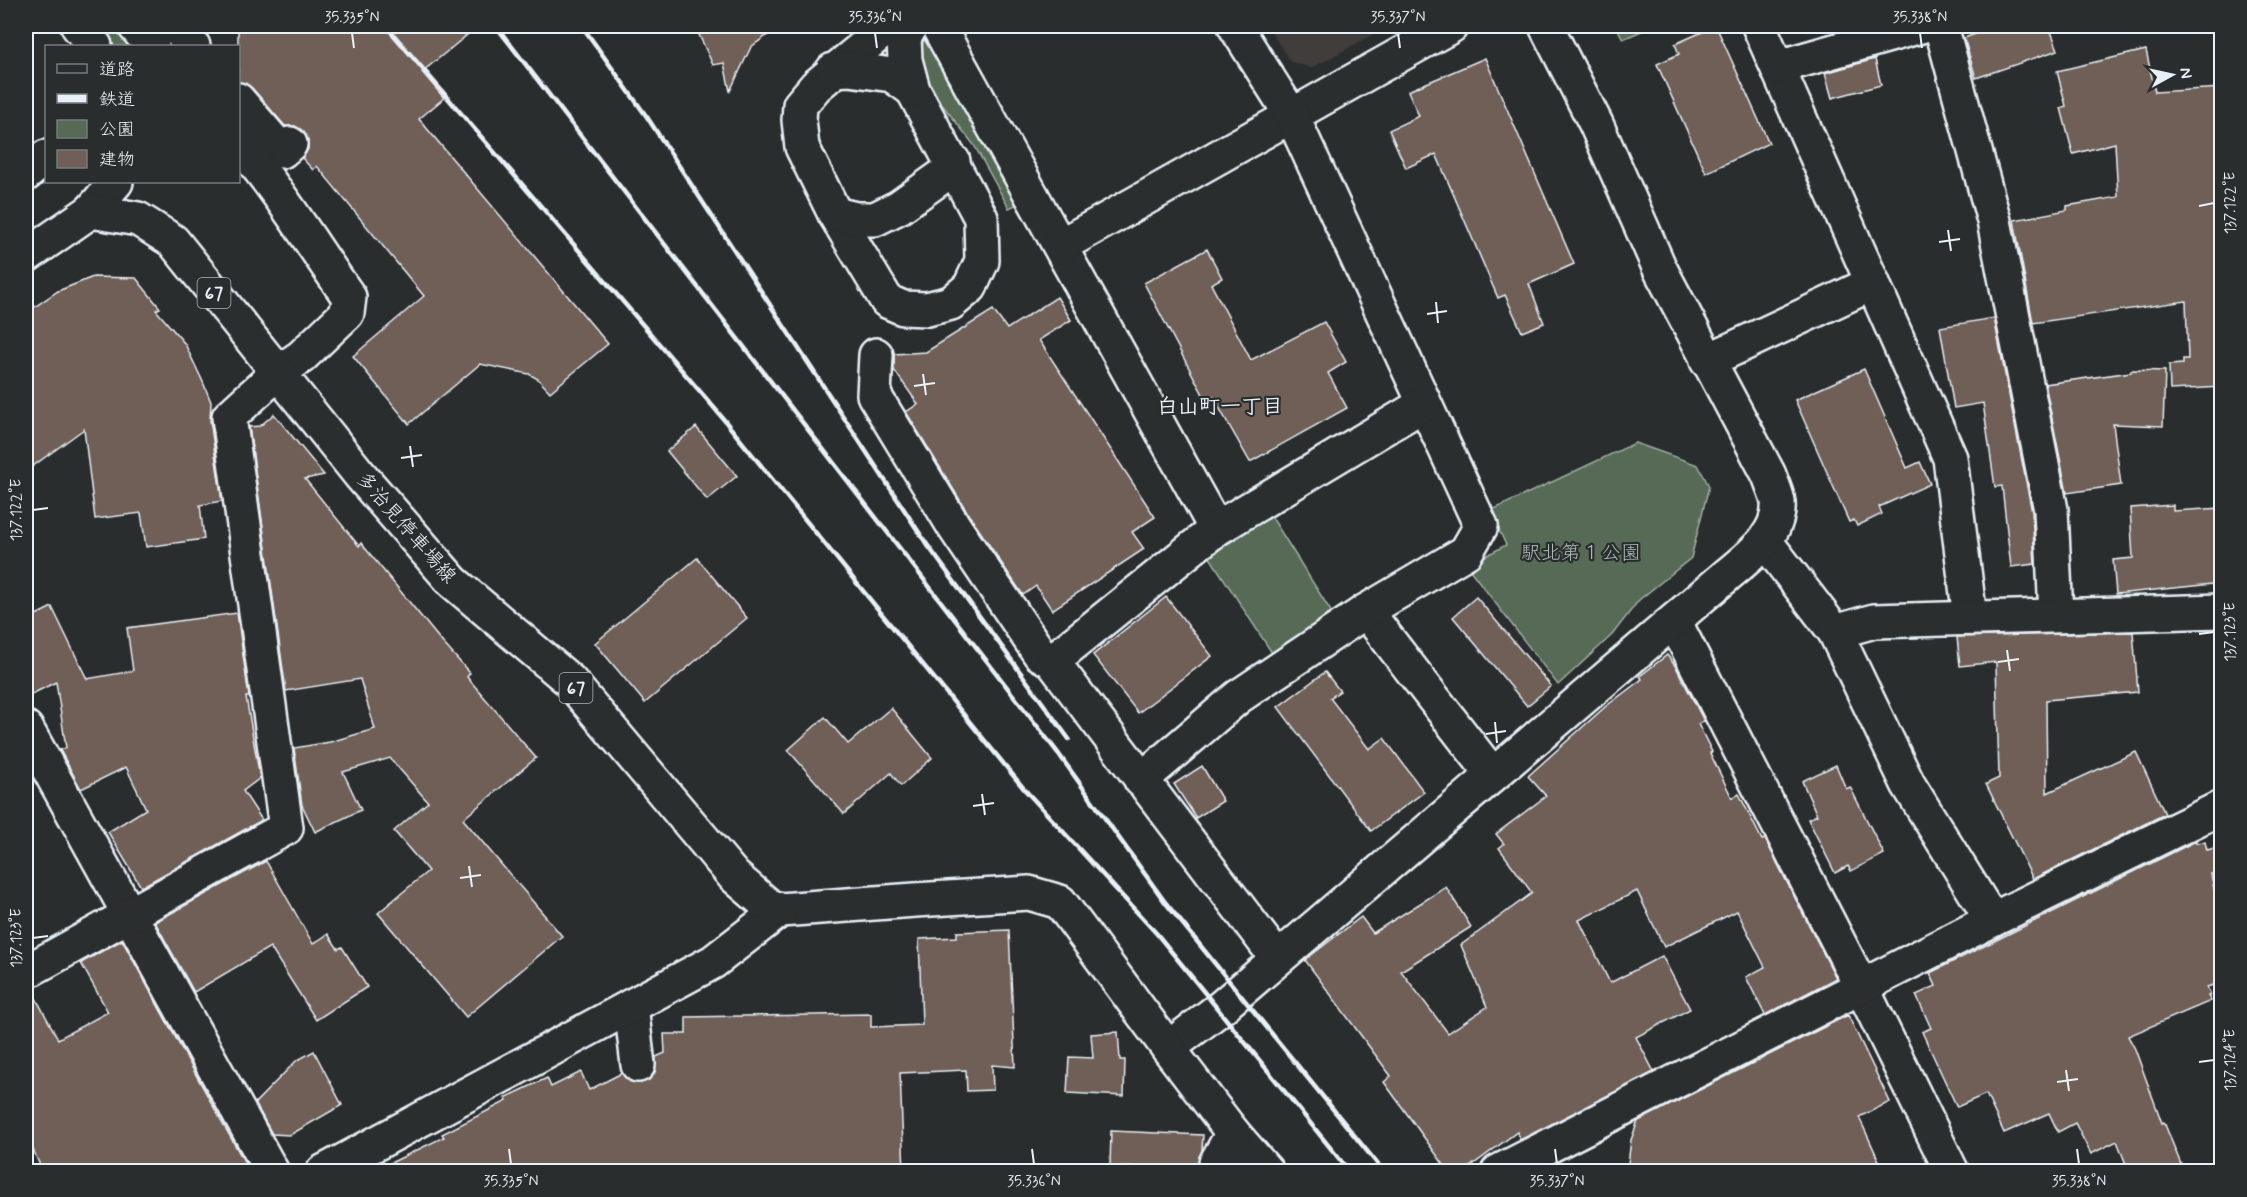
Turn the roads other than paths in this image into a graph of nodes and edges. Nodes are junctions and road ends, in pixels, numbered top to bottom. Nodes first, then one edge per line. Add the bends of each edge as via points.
1 (78, 26) edge
2 (135, 26) edge
3 (889, 26) edge
4 (911, 26) edge
5 (938, 26) edge
6 (1235, 26) edge
7 (1451, 26) edge
8 (1546, 26) edge
9 (1759, 26) edge
10 (1921, 26) edge
11 (1941, 26) edge
12 (94, 45) edge
13 (151, 45) edge
14 (1778, 67) junction
15 (833, 70) junction
16 (913, 90) junction
17 (240, 102) edge
18 (1292, 116) junction
19 (290, 144) dead end
20 (240, 145) edge
21 (45, 158) edge
22 (953, 161) junction
23 (26, 174) edge
24 (115, 183) edge
25 (91, 212) junction
26 (835, 214) junction
27 (1060, 246) junction
28 (26, 256) edge
29 (1873, 283) junction
30 (876, 355) dead end
31 (1707, 361) junction
32 (277, 373) junction
33 (1424, 404) junction
34 (1216, 529) junction
35 (1765, 541) junction
36 (1366, 611) junction
37 (2222, 611) edge
38 (2056, 615) junction
39 (1970, 618) junction
40 (1674, 621) junction
41 (1835, 632) junction
42 (1052, 662) junction
43 (26, 728) edge
44 (1492, 774) junction
45 (1141, 780) junction
46 (2222, 807) edge
47 (780, 910) junction
48 (128, 915) junction
49 (1992, 920) junction
50 (1277, 958) junction
51 (26, 972) edge
52 (1861, 986) junction
53 (631, 1006) junction
54 (1168, 1048) junction
55 (638, 1065) dead end
56 (1233, 1133) junction
57 (272, 1172) edge
58 (323, 1172) edge
59 (1215, 1172) edge
60 (1267, 1172) edge
61 (1498, 1172) edge
62 (1952, 1172) edge

1 - 12 street
2 - 13 street
3 - 15 street
4 - 16 street via 904,38
5 - 27 street
6 - 18 street
7 - 18 street
8 - 31 street
9 - 14 street
10 - 14 street
11 - 38 street via 1994,221 2040,452 2051,510
14 - 29 street
15 - 16 street via 892,75
15 - 26 street via 800,105 799,120 802,147
16 - 22 street
17 - 19 street via 282,151
18 - 27 street
18 - 33 street
20 - 32 street via 280,193 348,297 347,313 301,357
21 - 23 street
22 - 26 street via 944,176 875,219
22 - 26 street via 981,218 982,261 970,287 951,303 927,309 903,308 888,301
24 - 25 street
25 - 28 street
25 - 32 street, 多治見停車場線 / 67 via 138,219 173,242
27 - 34 street
29 - 31 street
29 - 39 street via 1950,458
30 - 42 street via 874,395 1040,654
31 - 35 street via 1769,476 1778,502 1776,521
32 - 47 street, 多治見停車場線 / 67 via 453,582 568,680 734,876 770,907
32 - 48 street via 229,417 286,828
33 - 34 street
33 - 36 street via 1481,526 1466,552
34 - 42 street
35 - 40 street
35 - 41 street
36 - 44 street
36 - 45 street via 1238,697
37 - 38 street
38 - 39 street
39 - 41 street via 1874,621
40 - 44 street
40 - 52 street
41 - 49 street via 1908,784
42 - 45 street
43 - 48 street
44 - 50 street
45 - 50 street
46 - 49 street
47 - 53 street via 713,962
47 - 54 street via 997,894 1029,894 1060,902
48 - 51 street
48 - 57 street
49 - 52 street
50 - 54 street
52 - 61 street
52 - 62 street
53 - 55 street
53 - 58 street
54 - 56 street
56 - 59 street
56 - 60 street

